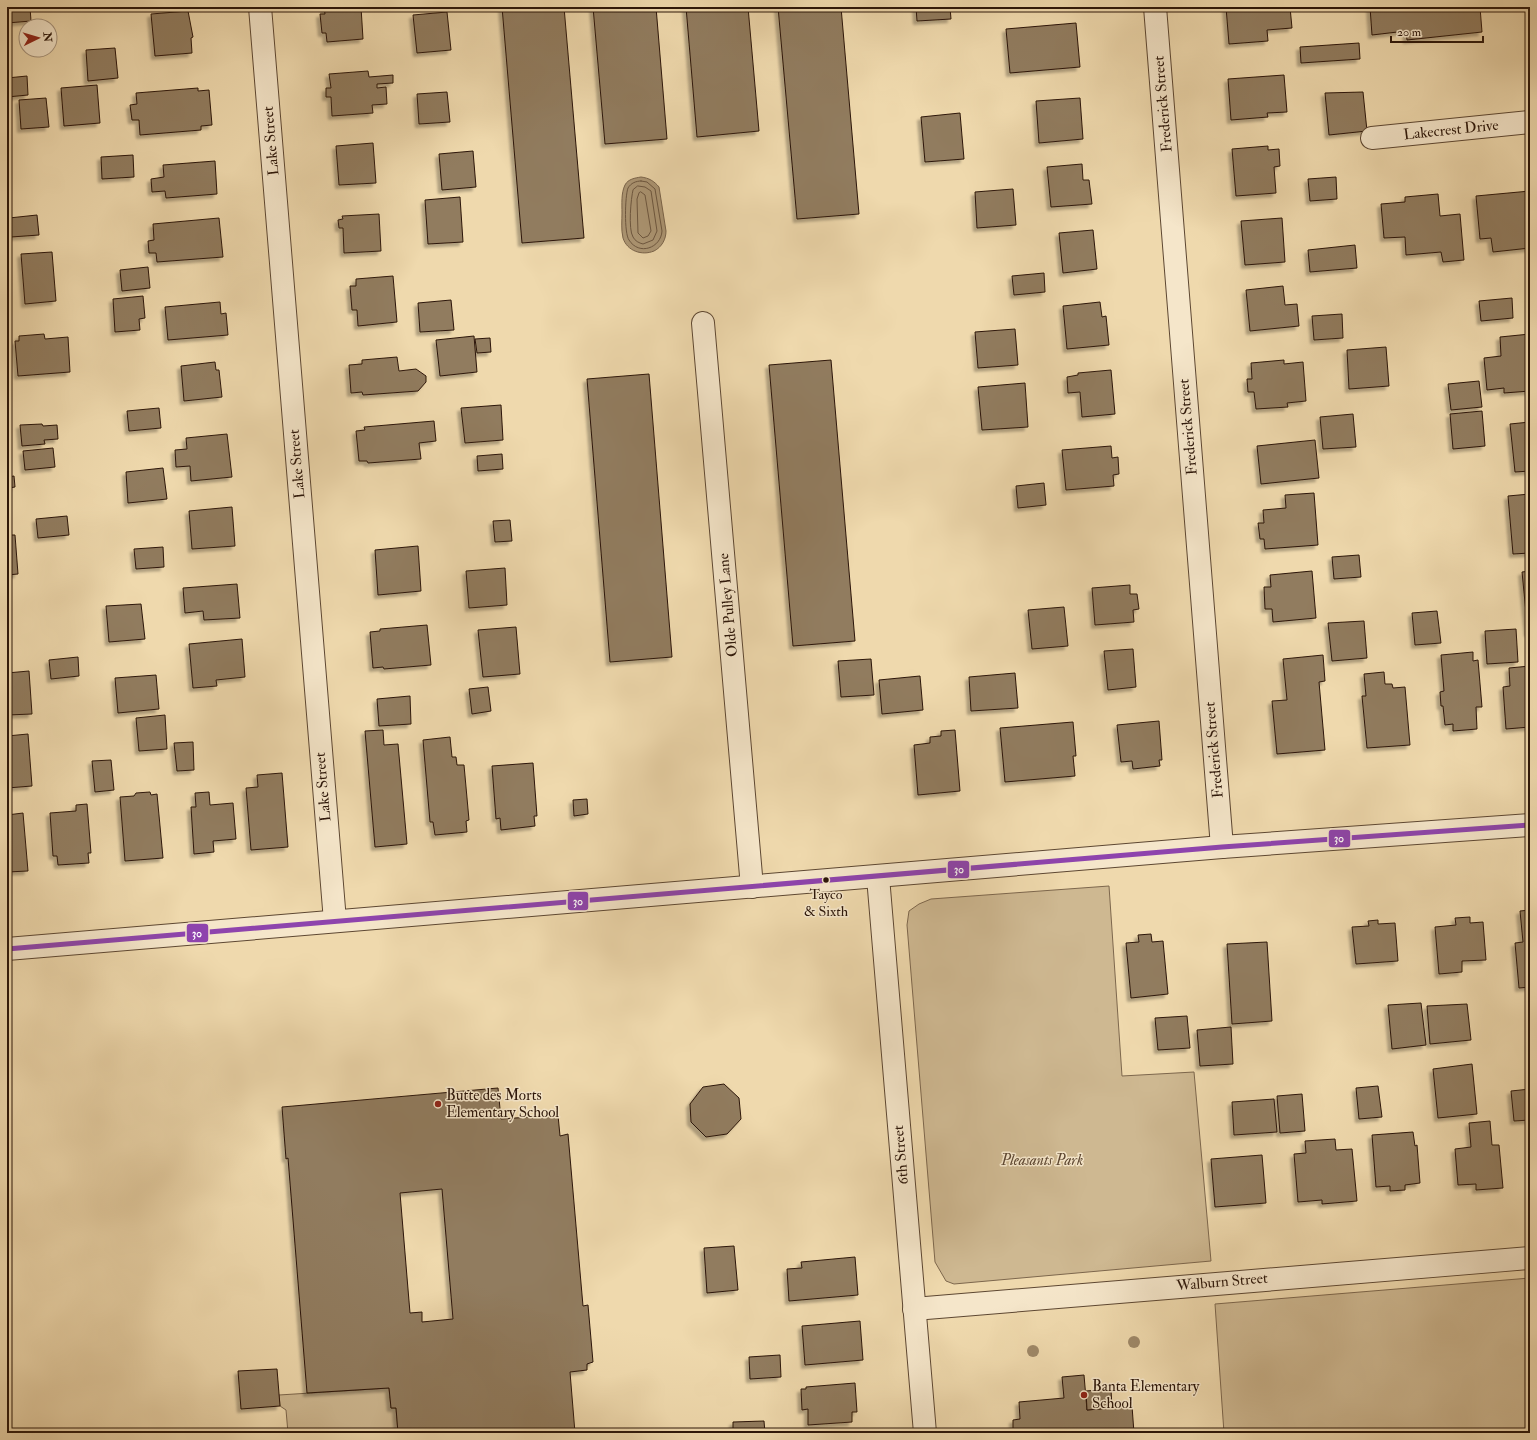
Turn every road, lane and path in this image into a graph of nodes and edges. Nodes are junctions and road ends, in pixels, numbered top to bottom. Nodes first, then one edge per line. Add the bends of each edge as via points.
1 (260, 7) edge
2 (1155, 7) edge
3 (1530, 122) edge
4 (1372, 138) dead end
5 (703, 323) dead end
6 (1530, 825) edge
7 (1222, 847) junction
8 (878, 877) junction
9 (752, 887) junction
10 (335, 921) junction
11 (7, 949) edge
12 (1530, 1258) edge
13 (914, 1309) junction
14 (925, 1433) edge

1 - 10 street, Lake Street
2 - 7 street, Frederick Street
3 - 4 street, Lakecrest Drive
5 - 9 street, Olde Pulley Lane
6 - 7 street
7 - 8 street
8 - 9 street
8 - 13 street, 6th Street
9 - 10 street
10 - 11 street
12 - 13 street, Walburn Street
13 - 14 street, 6th Street

